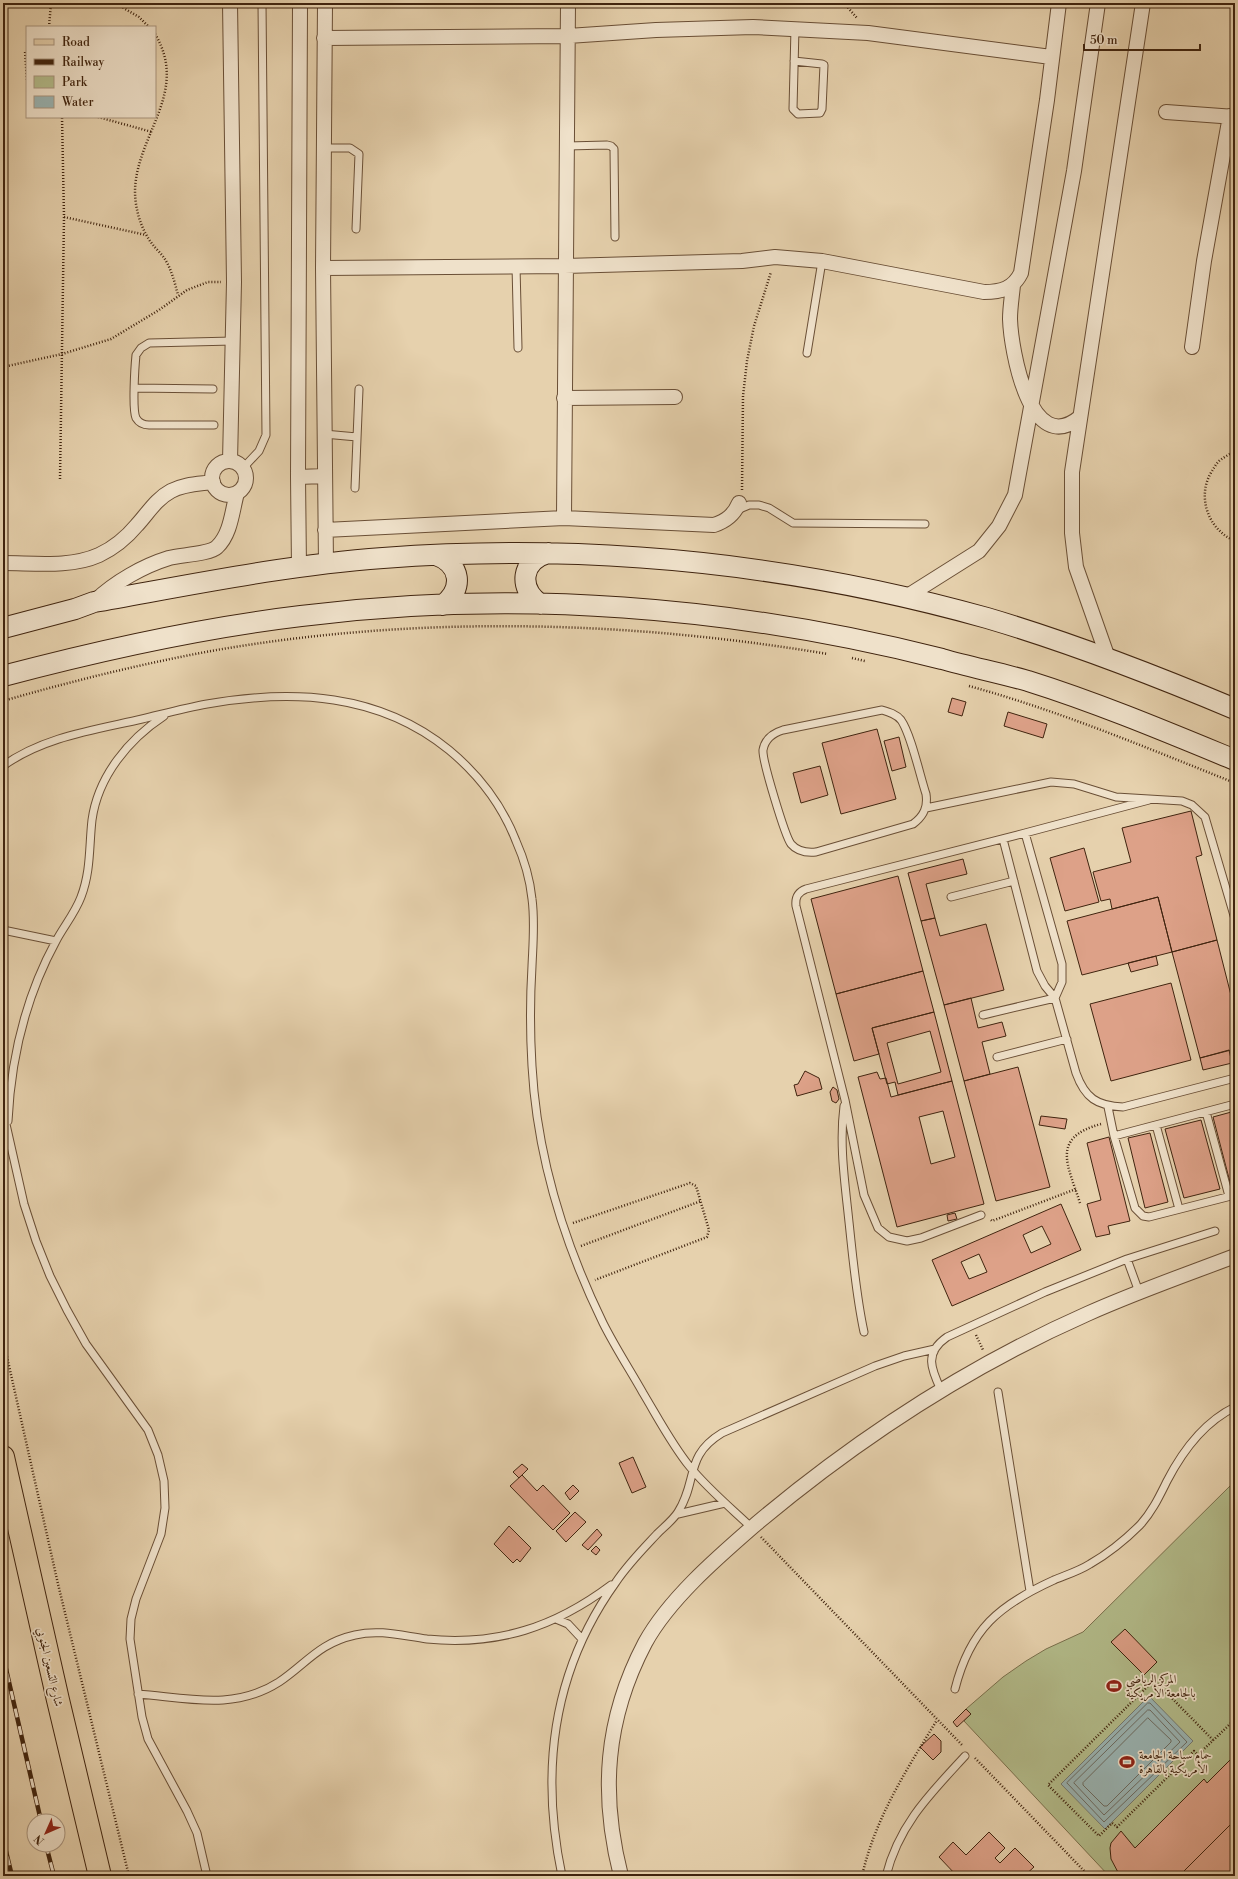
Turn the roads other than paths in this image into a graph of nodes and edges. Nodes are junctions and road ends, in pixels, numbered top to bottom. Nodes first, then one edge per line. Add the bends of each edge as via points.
1 (230, 3) edge
2 (262, 3) edge
3 (300, 3) edge
4 (324, 3) edge
5 (568, 3) edge
6 (1059, 3) edge
7 (1098, 3) edge
8 (1143, 3) edge
9 (795, 28) junction
10 (568, 36) junction
11 (324, 38) junction
12 (1051, 57) junction
13 (794, 62) junction
14 (1166, 112) dead end
15 (1232, 117) edge
16 (567, 146) junction
17 (324, 148) junction
18 (356, 229) dead end
19 (615, 237) dead end
20 (822, 261) junction
21 (516, 266) junction
22 (565, 266) junction
23 (323, 268) junction
24 (1013, 285) junction
25 (233, 341) junction
26 (1192, 347) dead end
27 (518, 348) dead end
28 (807, 353) dead end
29 (135, 388) junction
30 (214, 389) dead end
31 (358, 389) dead end
32 (675, 397) dead end
33 (564, 398) junction
34 (1031, 406) junction
35 (1080, 417) junction
36 (214, 425) dead end
37 (324, 434) junction
38 (357, 437) junction
39 (230, 461) junction
40 (243, 468) junction
41 (325, 476) junction
42 (298, 477) junction
43 (213, 482) junction
44 (355, 488) dead end
45 (237, 493) junction
46 (738, 507) joint
47 (564, 518) junction
48 (925, 524) dead end
49 (325, 530) junction
50 (548, 553) junction
51 (436, 555) junction
52 (3, 563) edge
53 (326, 564) junction
54 (299, 567) junction
55 (906, 597) junction
56 (94, 602) junction
57 (540, 604) junction
58 (443, 605) junction
59 (3, 628) edge
60 (1108, 658) junction
61 (3, 676) edge
62 (1235, 709) edge
63 (167, 714) junction
64 (1235, 760) edge
65 (3, 766) edge
66 (1149, 800) junction
67 (926, 808) junction
68 (1025, 834) junction
69 (1003, 839) junction
70 (1014, 880) junction
71 (951, 897) dead end
72 (1235, 919) edge
73 (3, 930) edge
74 (56, 941) junction
75 (1055, 998) junction
76 (983, 1015) dead end
77 (1066, 1039) junction
78 (997, 1057) dead end
79 (1235, 1078) edge
80 (845, 1100) junction
81 (1235, 1104) edge
82 (1108, 1107) junction
83 (3, 1112) edge
84 (1206, 1112) junction
85 (1156, 1125) junction
86 (7, 1129) junction
87 (1114, 1136) junction
88 (1232, 1196) edge
89 (1179, 1209) junction
90 (981, 1215) road end
91 (1215, 1231) dead end
92 (1235, 1256) edge
93 (1127, 1259) junction
94 (1139, 1292) junction
95 (864, 1332) dead end
96 (935, 1349) junction
97 (941, 1390) junction
98 (998, 1392) dead end
99 (1235, 1407) edge
100 (3, 1457) edge
101 (692, 1470) junction
102 (726, 1503) junction
103 (678, 1514) junction
104 (752, 1528) junction
105 (616, 1581) junction
106 (1030, 1591) junction
107 (556, 1619) junction
108 (582, 1639) junction
109 (955, 1689) dead end
110 (138, 1694) junction
111 (966, 1756) dead end
112 (100, 1876) edge
113 (207, 1876) edge
114 (562, 1876) edge
115 (621, 1876) edge
116 (886, 1876) edge

1 - 25 street
2 - 40 lane via 266,435 259,451
3 - 42 street
4 - 11 street
5 - 10 street
6 - 12 street
7 - 34 street via 1074,171
8 - 35 street
9 - 10 street via 656,30
9 - 12 street via 868,33
9 - 13 lane
10 - 11 street
10 - 16 street
11 - 17 street
12 - 24 street via 1024,258 1021,273
13 - 13 lane via 793,109 798,114 820,113 824,65
14 - 15 street
15 - 26 street via 1204,261
16 - 19 lane via 607,145 614,149
16 - 22 street
17 - 18 lane via 350,148 359,154
17 - 23 street
20 - 22 street via 776,257 742,261
20 - 24 street via 984,292 1002,291
20 - 28 lane
21 - 22 street
21 - 23 street
21 - 27 lane
22 - 33 street
23 - 37 street
24 - 34 street via 1010,318 1014,350
25 - 29 lane via 149,343 136,355
25 - 39 street
29 - 30 lane
29 - 36 lane via 136,417 144,425
31 - 38 lane
32 - 33 street
33 - 47 street
34 - 35 street via 1039,418 1053,426 1068,425
34 - 55 street via 1015,495 999,526 979,551
35 - 60 street via 1072,472 1072,533 1076,567
37 - 38 lane
37 - 41 street
38 - 44 lane
39 - 40 street
39 - 43 street via 216,467
40 - 45 street via 246,479
41 - 42 street
41 - 49 street
42 - 54 street
43 - 45 street via 215,488 225,494
43 - 52 street via 182,486 171,491 152,506 130,533 99,555 74,562
45 - 56 street via 227,531 215,549 168,559 153,565 127,578
46 - 47 street via 728,519 714,526
46 - 48 lane via 759,505 794,523
47 - 49 street
49 - 53 street
50 - 51 main road
50 - 55 main road via 728,566
50 - 57 main road via 533,561 525,576 528,592
51 - 53 main road
51 - 58 main road via 450,563 457,577 455,593
53 - 54 main road
54 - 56 main road
55 - 60 main road via 994,621
56 - 59 main road
57 - 58 main road
57 - 64 main road via 716,616 781,625 889,646 1027,681
58 - 61 main road via 301,616 231,626 161,638
60 - 62 main road
63 - 65 lane via 74,734 20,754
63 - 74 lane via 132,741 107,777 92,818 90,863 82,896
63 - 101 lane via 243,699 321,698 352,702 382,711 411,724 462,761 483,784 516,838 526,868 532,899 532,1069 548,1174 563,1226 604,1325 673,1443
66 - 67 lane via 1116,797 1074,784 1051,782
66 - 68 lane
66 - 72 lane via 1182,802 1199,810 1204,817
67 - 67 lane via 924,815 913,824 816,852 802,852 791,844 788,838 763,757 766,742 770,736 783,730 871,711 882,710 891,713 900,719 906,729 926,794
68 - 69 lane
68 - 75 lane via 1062,964 1062,982
69 - 70 lane
69 - 80 lane via 806,889 798,894 796,906
70 - 71 lane
70 - 75 lane via 1037,971 1044,986
73 - 74 lane
74 - 86 lane via 32,995 21,1033 9,1097
75 - 76 lane
75 - 77 lane
77 - 78 lane
77 - 82 lane via 1080,1085 1088,1095
79 - 82 lane via 1135,1105
80 - 90 lane via 864,1195 872,1218 883,1233 898,1240 914,1240
80 - 95 lane via 842,1130 843,1168 854,1274
81 - 84 lane
82 - 87 lane
83 - 86 lane
84 - 85 lane
84 - 88 lane
85 - 87 lane
85 - 89 lane
86 - 110 lane via 24,1204 50,1276 86,1344 148,1430 158,1455 164,1481 165,1508 161,1534 131,1619 130,1639
87 - 89 lane via 1138,1213 1149,1217
88 - 89 lane
91 - 93 lane
92 - 94 street
93 - 94 lane
93 - 96 lane via 954,1333 940,1342
94 - 97 street via 1035,1338
96 - 97 lane via 931,1365
96 - 101 lane via 875,1366 722,1433 707,1444
97 - 104 street via 842,1456
98 - 106 lane
99 - 106 lane via 1213,1420 1189,1445 1153,1508 1116,1547 1089,1565
100 - 112 main road, شارع التسعين الجنوبي
101 - 102 lane
101 - 103 lane via 690,1485
102 - 103 lane
102 - 104 lane
103 - 105 lane via 640,1552
104 - 115 street via 722,1554 664,1616 647,1640 625,1689 614,1726 608,1787 609,1818
105 - 107 lane via 587,1602
105 - 108 lane
106 - 109 lane via 995,1615 980,1631 968,1649
107 - 108 lane via 568,1624
107 - 110 lane via 525,1631 493,1638 460,1641 426,1639 394,1633 355,1635 337,1640 320,1649 281,1681 251,1696 235,1700 218,1701
108 - 114 lane via 562,1695 555,1728 552,1762 551,1801 555,1843
110 - 113 lane via 148,1739 190,1816
111 - 116 lane via 912,1816 898,1841

